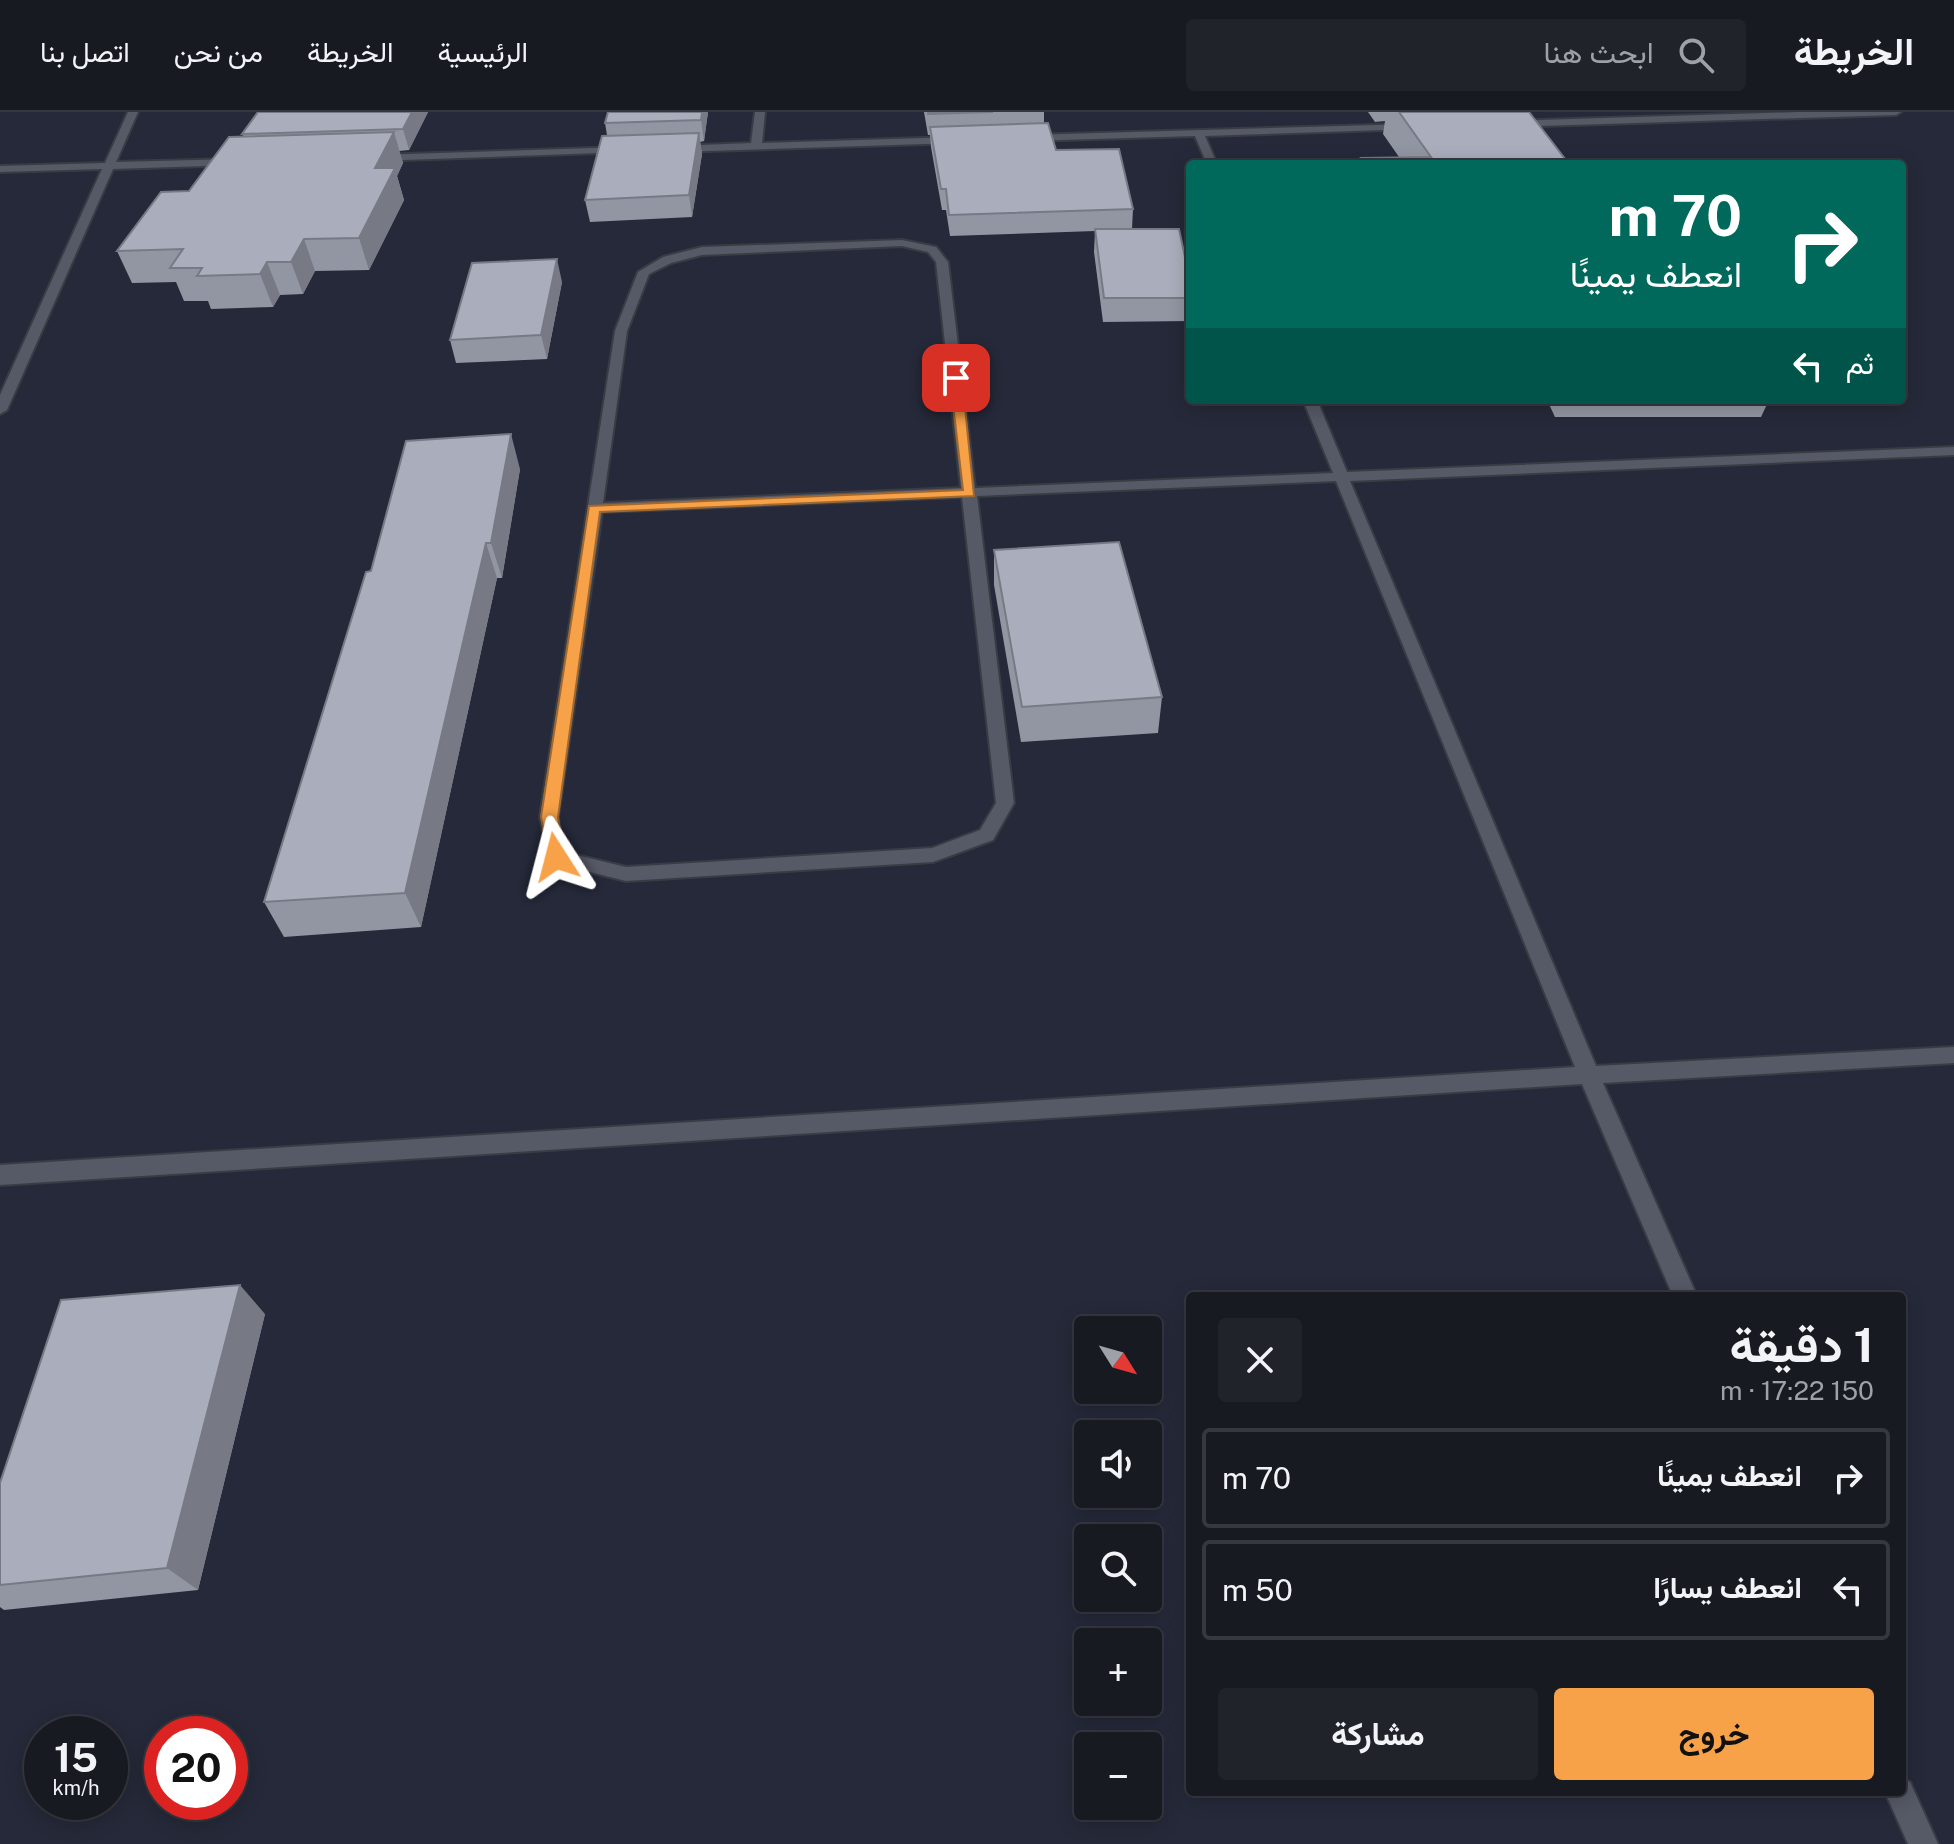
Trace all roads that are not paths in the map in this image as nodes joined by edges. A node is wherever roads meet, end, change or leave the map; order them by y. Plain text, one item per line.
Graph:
1 (133, 112) edge
2 (760, 112) edge
3 (1896, 112) edge
4 (1500, 124) edge
5 (1421, 126) edge
6 (1199, 133) junction
7 (1009, 139) edge
8 (962, 140) edge
9 (756, 146) junction
10 (661, 149) edge
11 (630, 150) edge
12 (361, 158) edge
13 (1210, 160) edge
14 (251, 161) edge
15 (109, 166) junction
16 (0, 169) edge
17 (1312, 404) edge
18 (0, 410) edge
19 (1954, 451) edge
20 (1342, 479) junction
21 (970, 494) junction
22 (593, 508) junction
23 (1954, 1055) edge
24 (1589, 1075) junction
25 (0, 1175) edge
26 (1683, 1292) edge
27 (1902, 1796) edge
28 (1923, 1844) edge

1 - 15 lane
2 - 9 lane
3 - 4 lane
5 - 6 lane
6 - 7 lane
6 - 13 lane
8 - 9 lane
9 - 10 lane
11 - 12 lane
14 - 15 lane
15 - 16 lane
15 - 18 lane
17 - 20 lane
19 - 20 lane
20 - 21 lane
20 - 24 lane
21 - 22 lane
21 - 22 lane
21 - 22 lane
23 - 24 lane
24 - 25 lane
24 - 26 lane
27 - 28 lane

